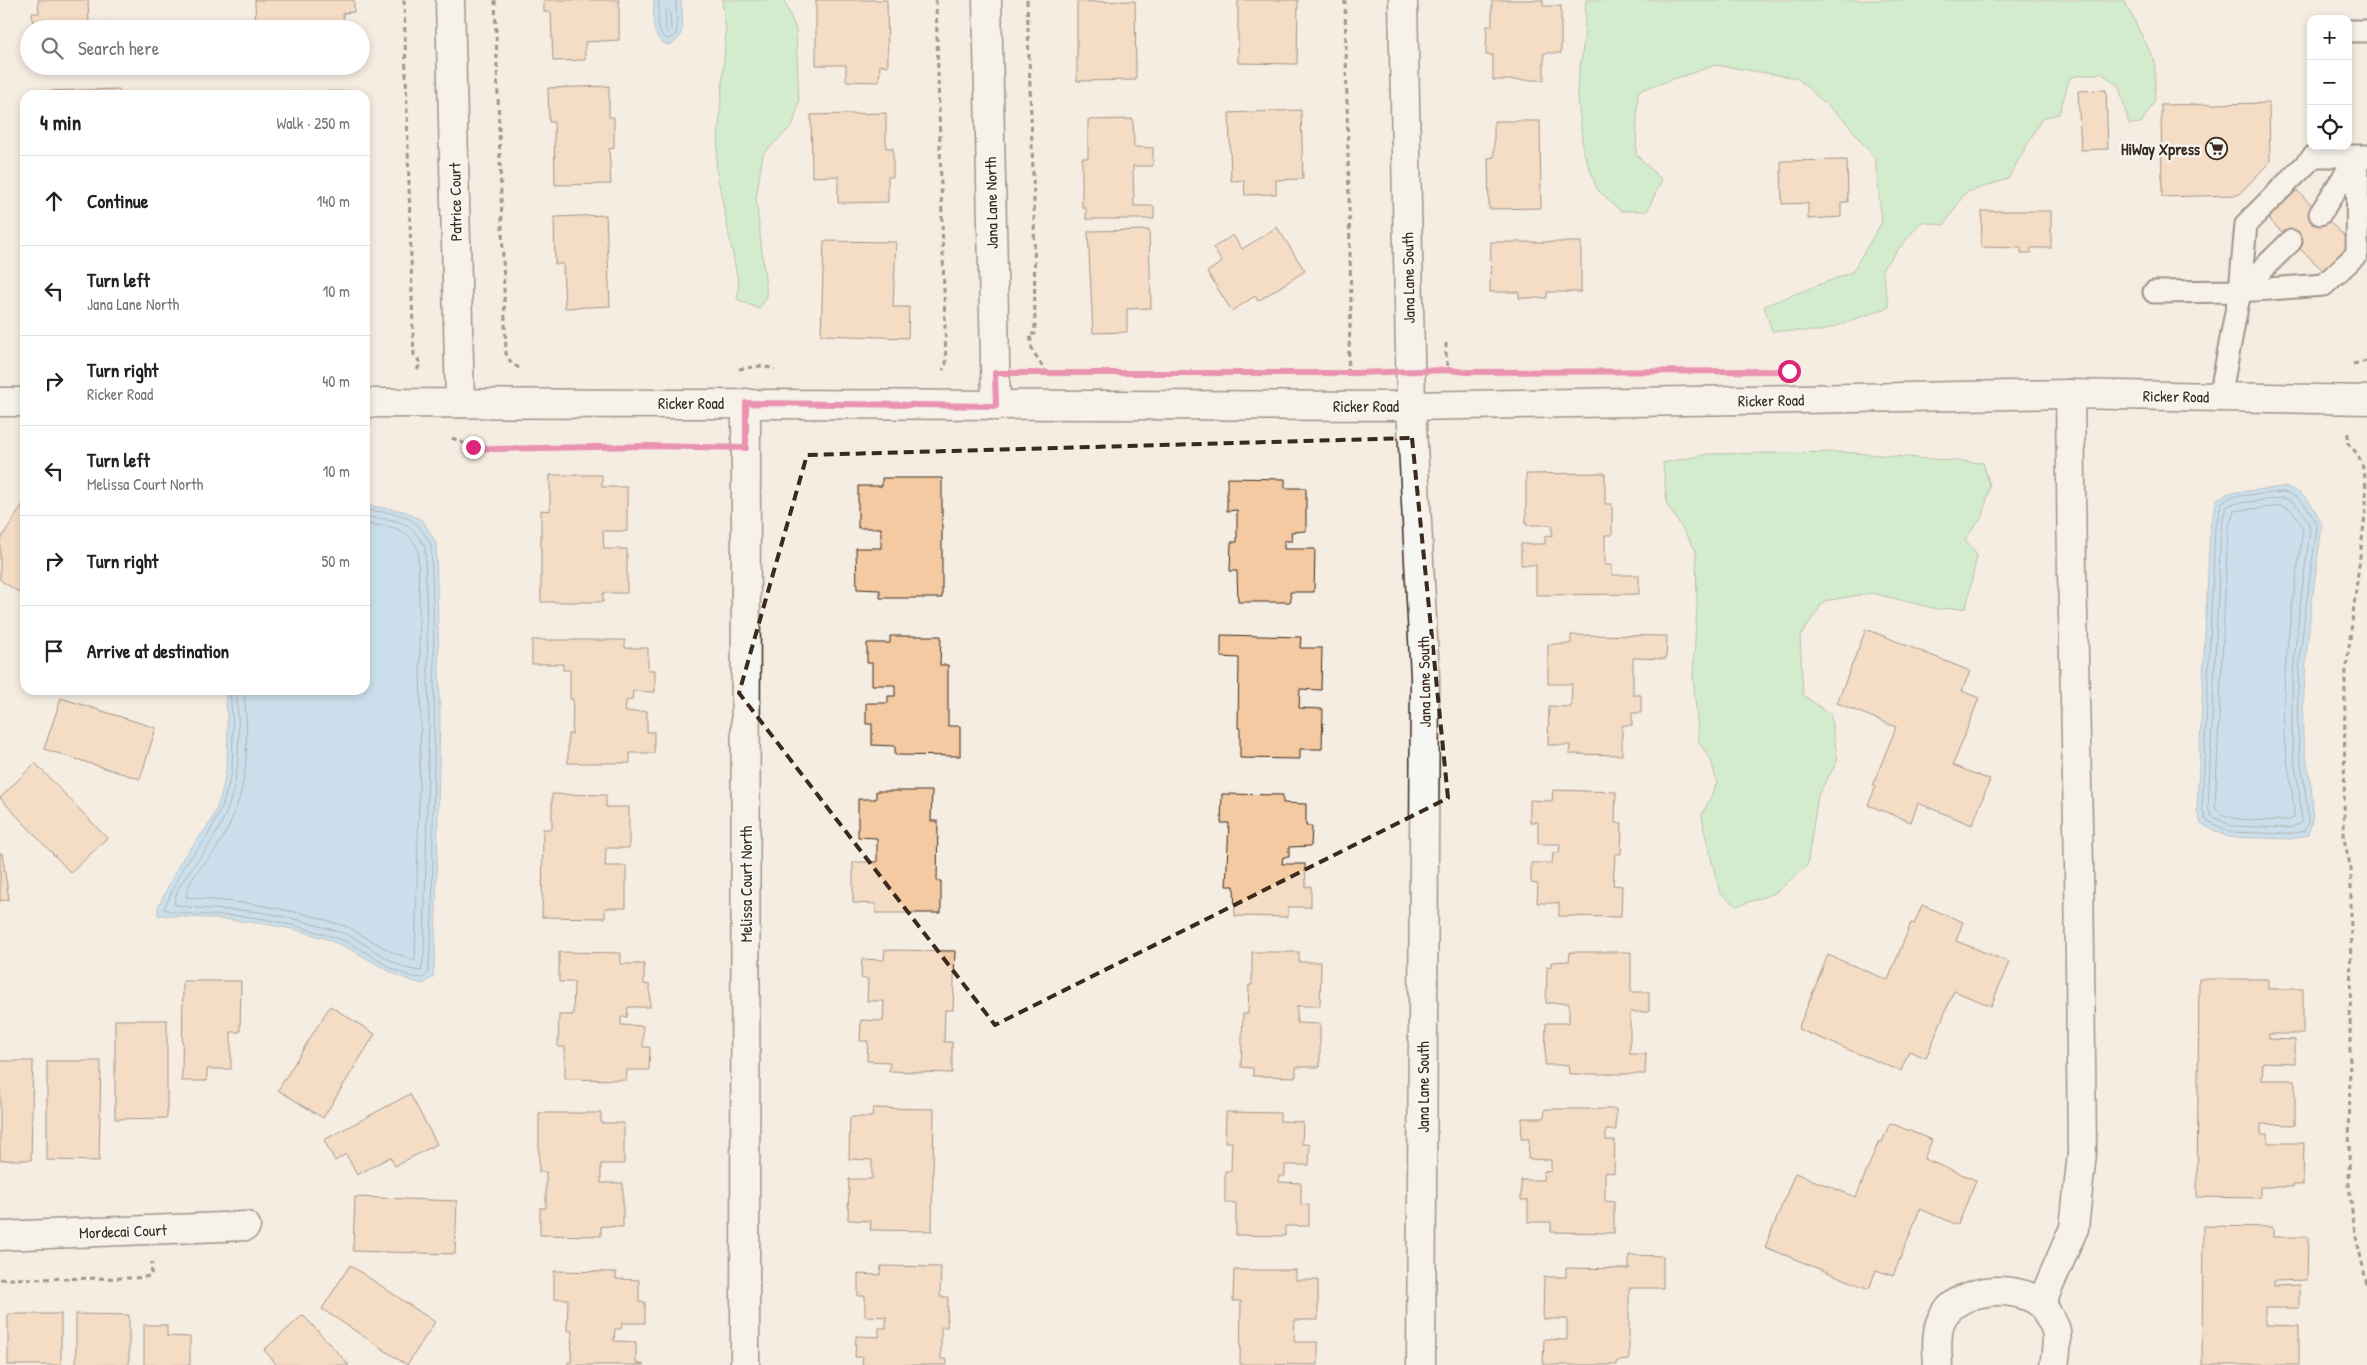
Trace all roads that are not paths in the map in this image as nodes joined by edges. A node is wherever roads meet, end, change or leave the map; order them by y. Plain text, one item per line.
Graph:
1 (450, 0) edge
2 (987, 0) edge
3 (1403, 0) edge
4 (2352, 31) edge
5 (2367, 31) edge
6 (2314, 151) edge
7 (2362, 156) edge
8 (2320, 214) dead end
9 (2291, 241) dead end
10 (2240, 291) junction
11 (2154, 292) dead end
12 (2070, 394) junction
13 (2220, 397) junction
14 (2358, 400) edge
15 (0, 402) edge
16 (20, 402) edge
17 (370, 403) edge
18 (460, 403) junction
19 (746, 403) junction
20 (996, 406) junction
21 (1411, 406) junction
22 (246, 1226) dead end
23 (0, 1236) edge
24 (2041, 1304) junction
25 (745, 1365) edge
26 (1421, 1365) edge
27 (1938, 1365) edge
28 (2054, 1365) edge

1 - 18 street, Patrice Court
2 - 20 street, Jana Lane North
3 - 21 street, Jana Lane South
4 - 5 lane
6 - 7 lane
6 - 10 lane
7 - 8 lane
7 - 10 lane
9 - 10 lane
10 - 11 lane
10 - 13 lane
12 - 13 street, Ricker Road
12 - 21 street, Ricker Road
12 - 24 street
13 - 14 street, Ricker Road
15 - 16 street
17 - 18 street, Ricker Road
18 - 19 street, Ricker Road
19 - 20 street, Ricker Road
19 - 25 street, Melissa Court North
20 - 21 street, Ricker Road
21 - 26 street, Jana Lane South
22 - 23 street, Mordecai Court
24 - 27 street
24 - 28 street

